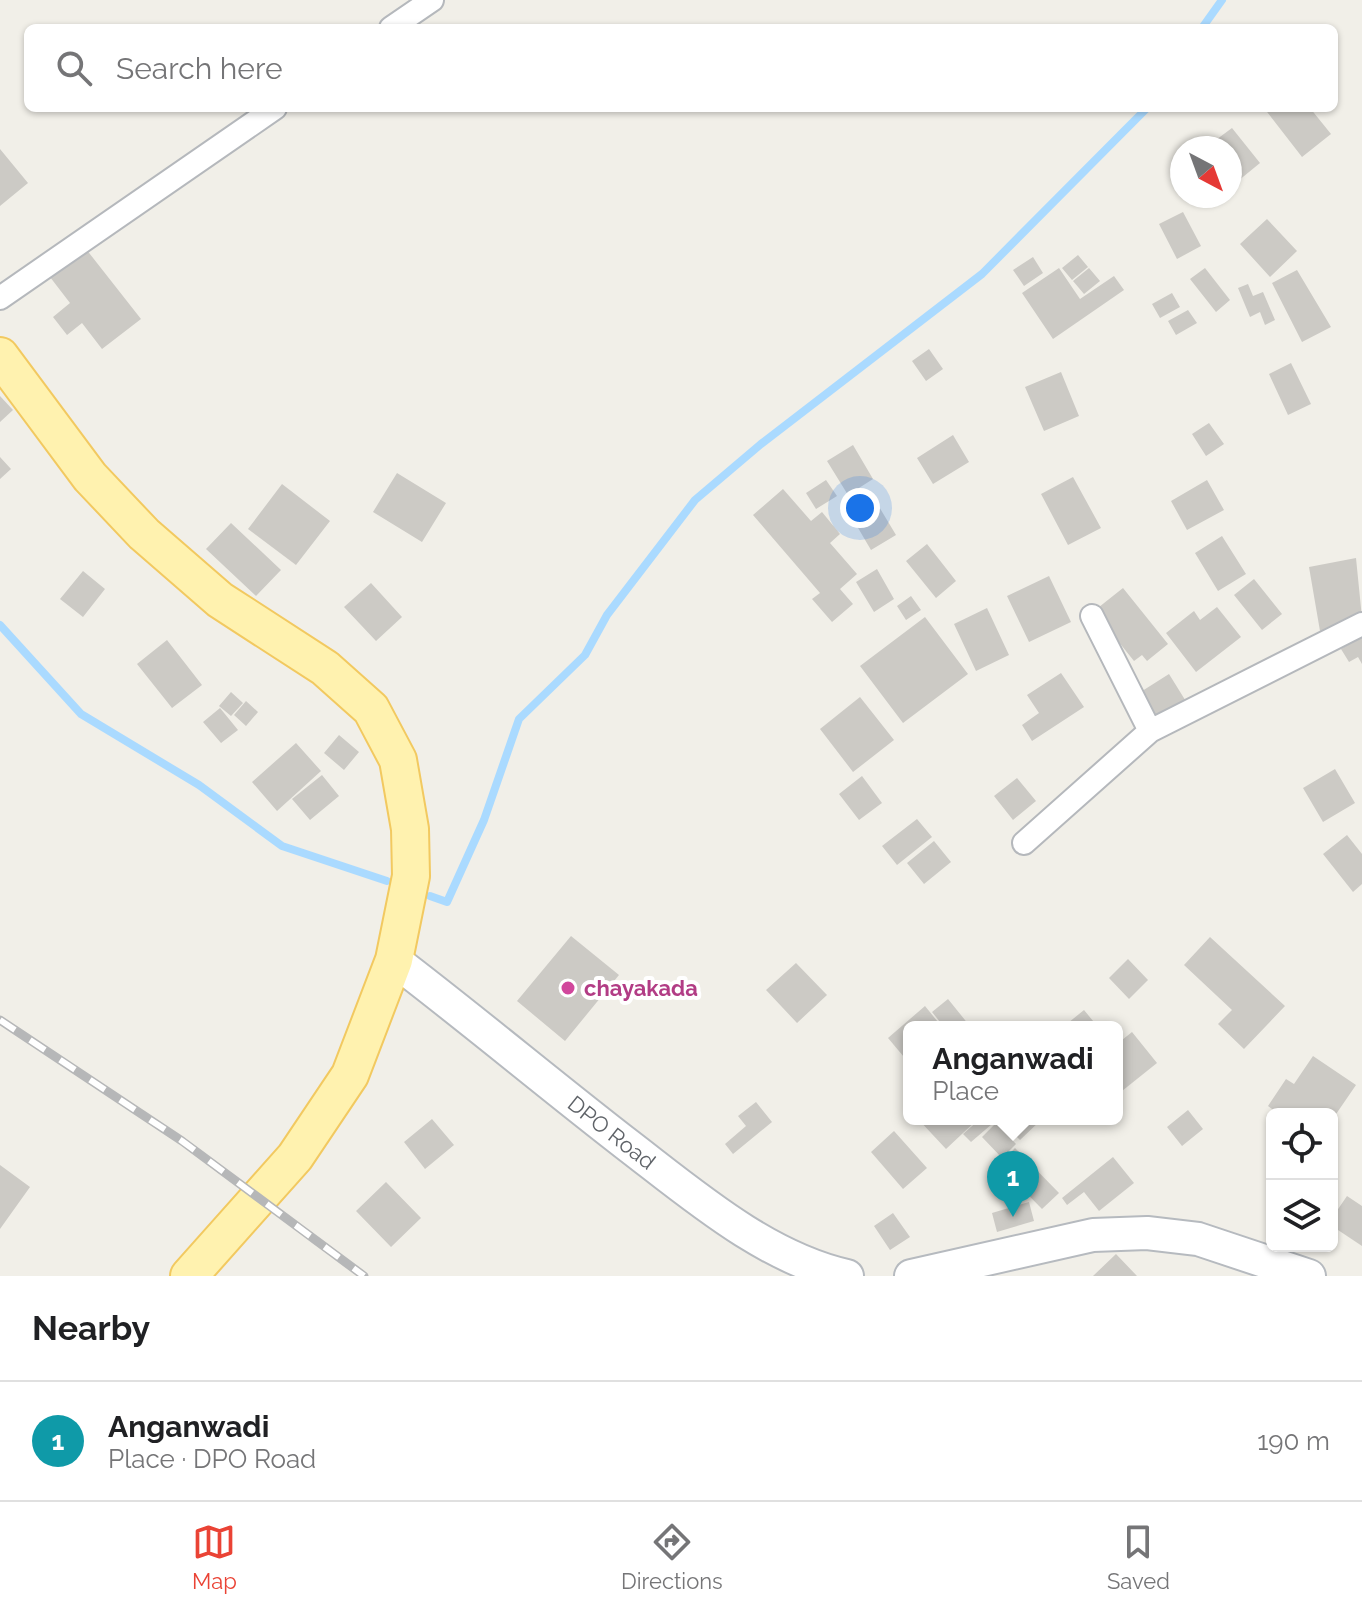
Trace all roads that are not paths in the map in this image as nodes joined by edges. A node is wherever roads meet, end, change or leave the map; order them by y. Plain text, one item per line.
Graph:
1 (432, 0) edge
2 (397, 24) edge
3 (269, 112) edge
4 (0, 298) edge
5 (0, 356) edge
6 (1092, 616) dead end
7 (1362, 624) edge
8 (1150, 731) junction
9 (1024, 843) dead end
10 (394, 960) junction
11 (189, 1276) edge
12 (847, 1276) edge
13 (911, 1276) edge
14 (1309, 1276) edge

1 - 2 street
3 - 4 street
5 - 10 main road
6 - 8 street
7 - 8 street
8 - 9 street
10 - 11 main road
10 - 12 street, DPO Road
13 - 14 street

